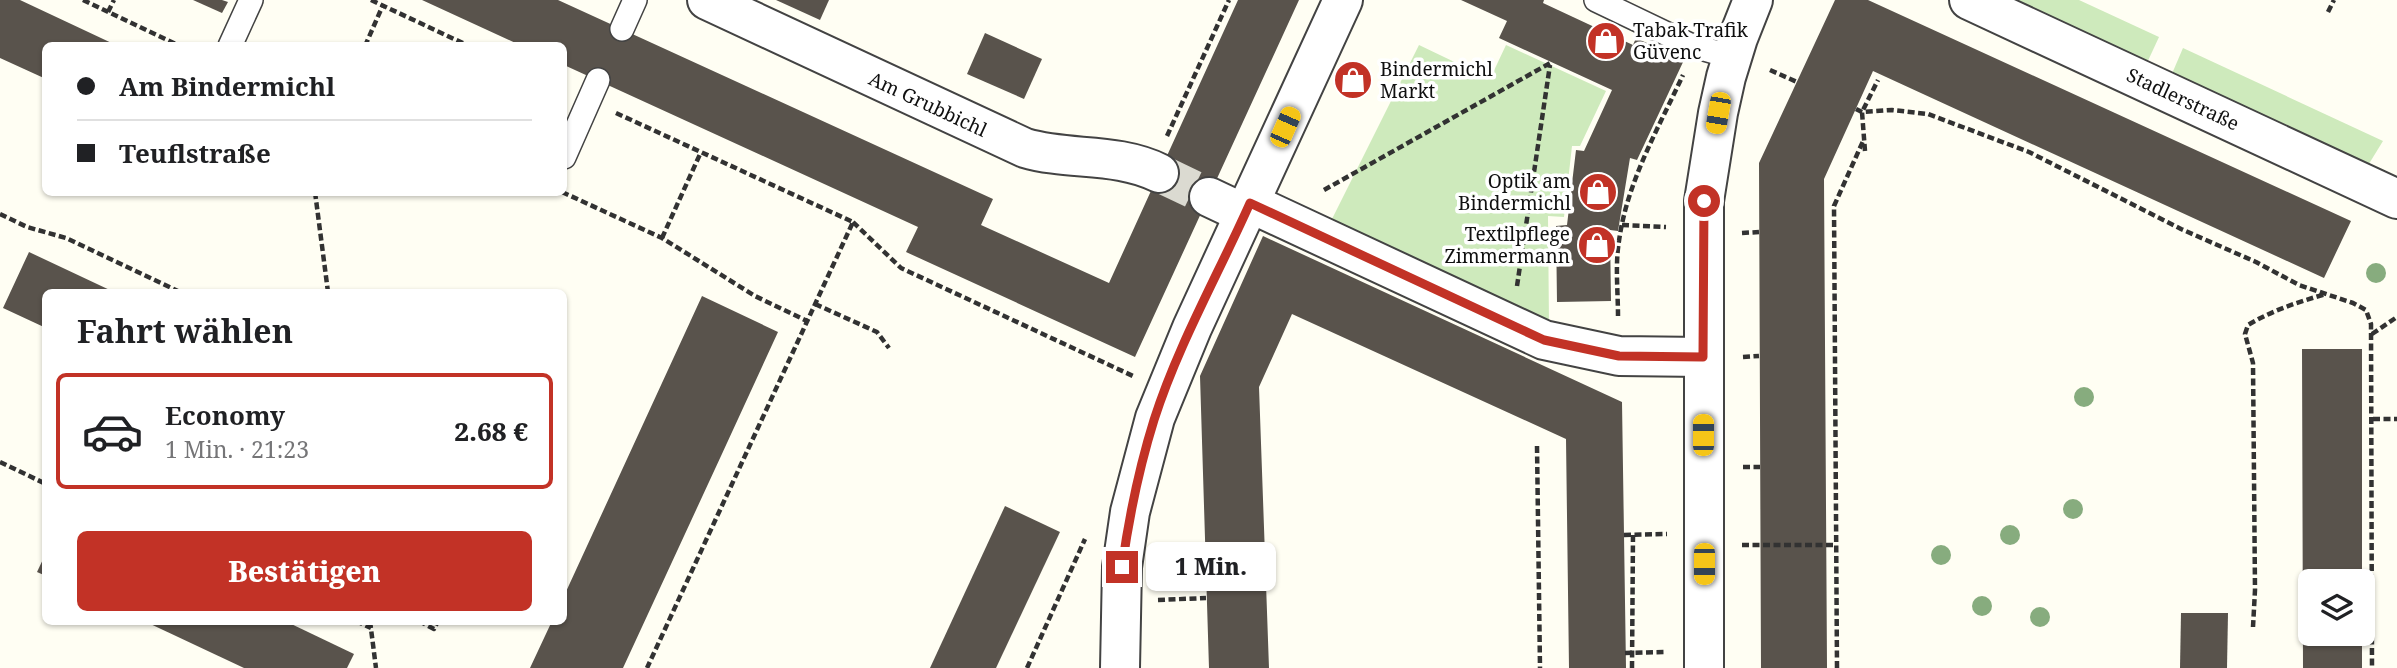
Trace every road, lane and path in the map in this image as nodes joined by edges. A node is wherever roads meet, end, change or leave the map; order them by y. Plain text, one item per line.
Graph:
1 (83, 0) edge
2 (114, 0) edge
3 (251, 0) edge
4 (371, 0) edge
5 (635, 0) edge
6 (707, 0) edge
7 (1229, 0) edge
8 (1343, 0) edge
9 (1596, 0) edge
10 (1753, 0) edge
11 (1969, 0) edge
12 (2334, 0) edge
13 (383, 5) junction
14 (108, 12) junction
15 (2328, 12) dead end
16 (622, 29) dead end
17 (172, 42) edge
18 (232, 42) edge
19 (367, 42) edge
20 (461, 42) edge
21 (1732, 57) junction
22 (1686, 68) dead end
23 (1770, 70) dead end
24 (1878, 79) dead end
25 (1797, 82) dead end
26 (594, 90) joint
27 (1856, 109) dead end
28 (1863, 113) junction
29 (1864, 139) junction
30 (567, 150) edge
31 (1865, 151) dead end
32 (701, 152) junction
33 (1162, 156) joint
34 (1324, 190) dead end
35 (567, 194) edge
36 (2395, 194) edge
37 (316, 196) edge
38 (1209, 197) tunnel mouth
39 (1247, 209) junction
40 (0, 214) edge
41 (853, 222) junction
42 (1622, 225) junction
43 (1672, 228) dead end
44 (1759, 232) dead end
45 (1736, 233) dead end
46 (662, 238) junction
47 (174, 289) edge
48 (328, 289) edge
49 (2327, 294) junction
50 (815, 304) junction
51 (2397, 317) edge
52 (807, 321) junction
53 (1509, 324) junction
54 (2371, 335) junction
55 (889, 348) dead end
56 (1619, 356) junction
57 (1759, 356) dead end
58 (1719, 357) junction
59 (1143, 380) dead end
60 (2372, 419) junction
61 (2397, 419) edge
62 (1537, 446) dead end
63 (0, 462) edge
64 (1760, 467) dead end
65 (1735, 468) dead end
66 (42, 482) edge
67 (1672, 533) dead end
68 (1633, 534) junction
69 (1624, 535) dead end
70 (1095, 539) dead end
71 (1735, 545) dead end
72 (1836, 545) junction
73 (1206, 598) dead end
74 (1147, 600) dead end
75 (364, 625) edge
76 (2253, 627) dead end
77 (370, 628) joint
78 (1626, 653) dead end
79 (1632, 653) junction
80 (1688, 660) edge
81 (376, 668) edge
82 (647, 668) edge
83 (1027, 668) edge
84 (1120, 668) edge
85 (1540, 668) edge
86 (1632, 668) edge
87 (1837, 668) edge
88 (2372, 668) edge

1 - 14 path
2 - 14 path
3 - 18 lane
4 - 13 path
5 - 16 lane
6 - 33 street, Am Grubbichl
7 - 33 path
8 - 39 street
9 - 21 lane
10 - 21 street
11 - 36 street, Stadlerstraße
12 - 15 path
13 - 19 path
13 - 20 path
14 - 17 path
21 - 58 street
22 - 42 path
23 - 25 path
24 - 28 path
26 - 30 lane
26 - 32 path
27 - 28 path
28 - 29 path
28 - 49 path
29 - 31 path
29 - 72 path
32 - 41 path
32 - 46 path
34 - 53 path
35 - 46 path
37 - 48 path
38 - 39 street
39 - 53 street
39 - 84 street
40 - 47 path
41 - 50 path
41 - 59 path
42 - 43 path
42 - 56 path
44 - 45 path
46 - 52 path
49 - 54 path
49 - 76 path
50 - 52 path
50 - 55 path
51 - 54 path
52 - 82 path
53 - 56 street
54 - 60 path
56 - 58 street
57 - 58 path
58 - 80 street
60 - 61 path
60 - 88 path
62 - 85 path
63 - 66 path
64 - 65 path
67 - 68 path
68 - 69 path
68 - 79 path
70 - 83 path
71 - 72 path
72 - 87 path
73 - 74 path
75 - 77 path
77 - 81 path
78 - 79 path
79 - 80 path
79 - 86 path

